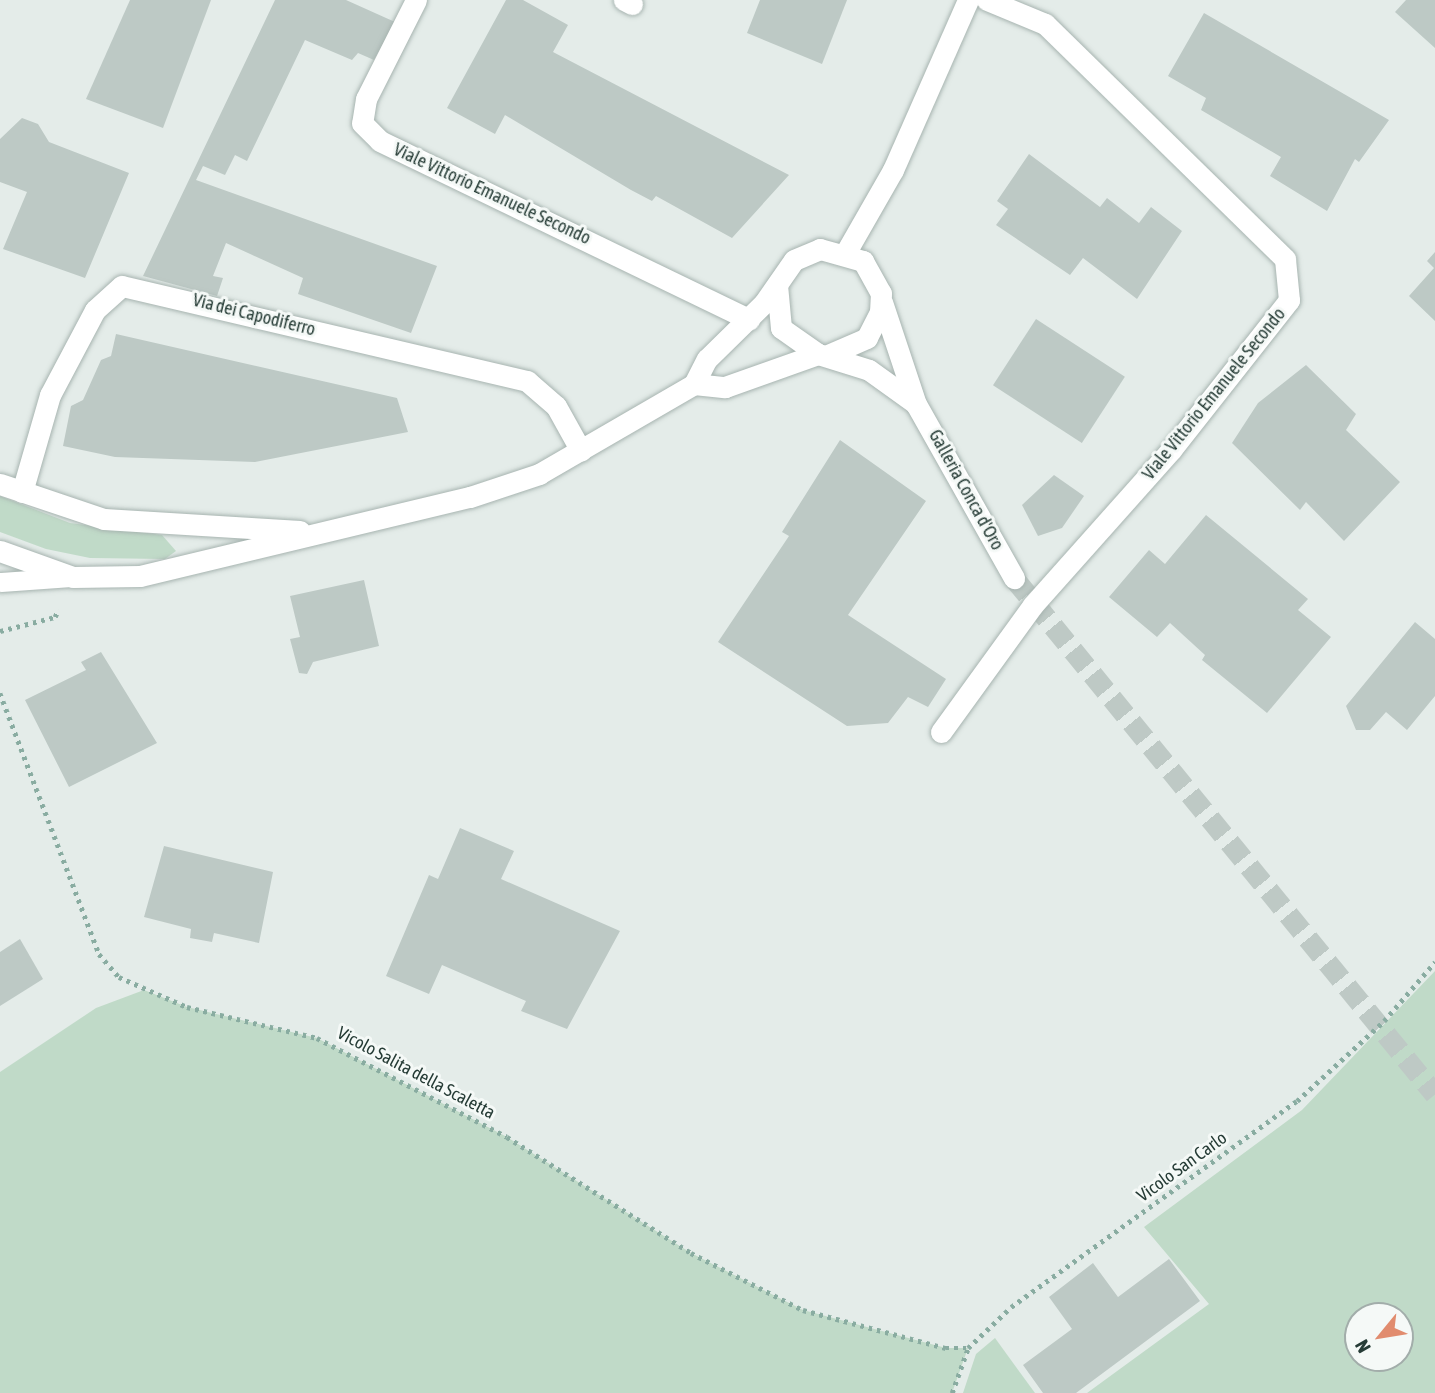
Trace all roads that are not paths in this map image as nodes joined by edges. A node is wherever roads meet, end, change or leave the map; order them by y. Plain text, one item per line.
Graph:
1 (416, 0) edge
2 (968, 0) edge
3 (987, 0) edge
4 (846, 252) junction
5 (778, 283) junction
6 (881, 302) junction
7 (749, 319) junction
8 (823, 355) junction
9 (694, 384) junction
10 (916, 404) junction
11 (581, 452) junction
12 (0, 484) edge
13 (22, 492) junction
14 (323, 532) junction
15 (0, 551) edge
16 (72, 578) junction
17 (1014, 578) tunnel mouth
18 (0, 582) edge
19 (941, 732) dead end

1 - 7 street, Viale Vittorio Emanuele Secondo
2 - 4 street
3 - 19 street, Viale Vittorio Emanuele Secondo
4 - 5 street
4 - 6 street
5 - 7 street
5 - 8 street
6 - 8 street
6 - 10 street, Galleria Conca d'Oro
7 - 9 street
8 - 9 street
8 - 10 street, Galleria Conca d'Oro
9 - 11 street
10 - 17 street, Galleria Conca d'Oro
11 - 13 street, Via dei Capodiferro
11 - 14 street
12 - 13 street
13 - 14 street
14 - 16 street
15 - 16 street
16 - 18 lane

